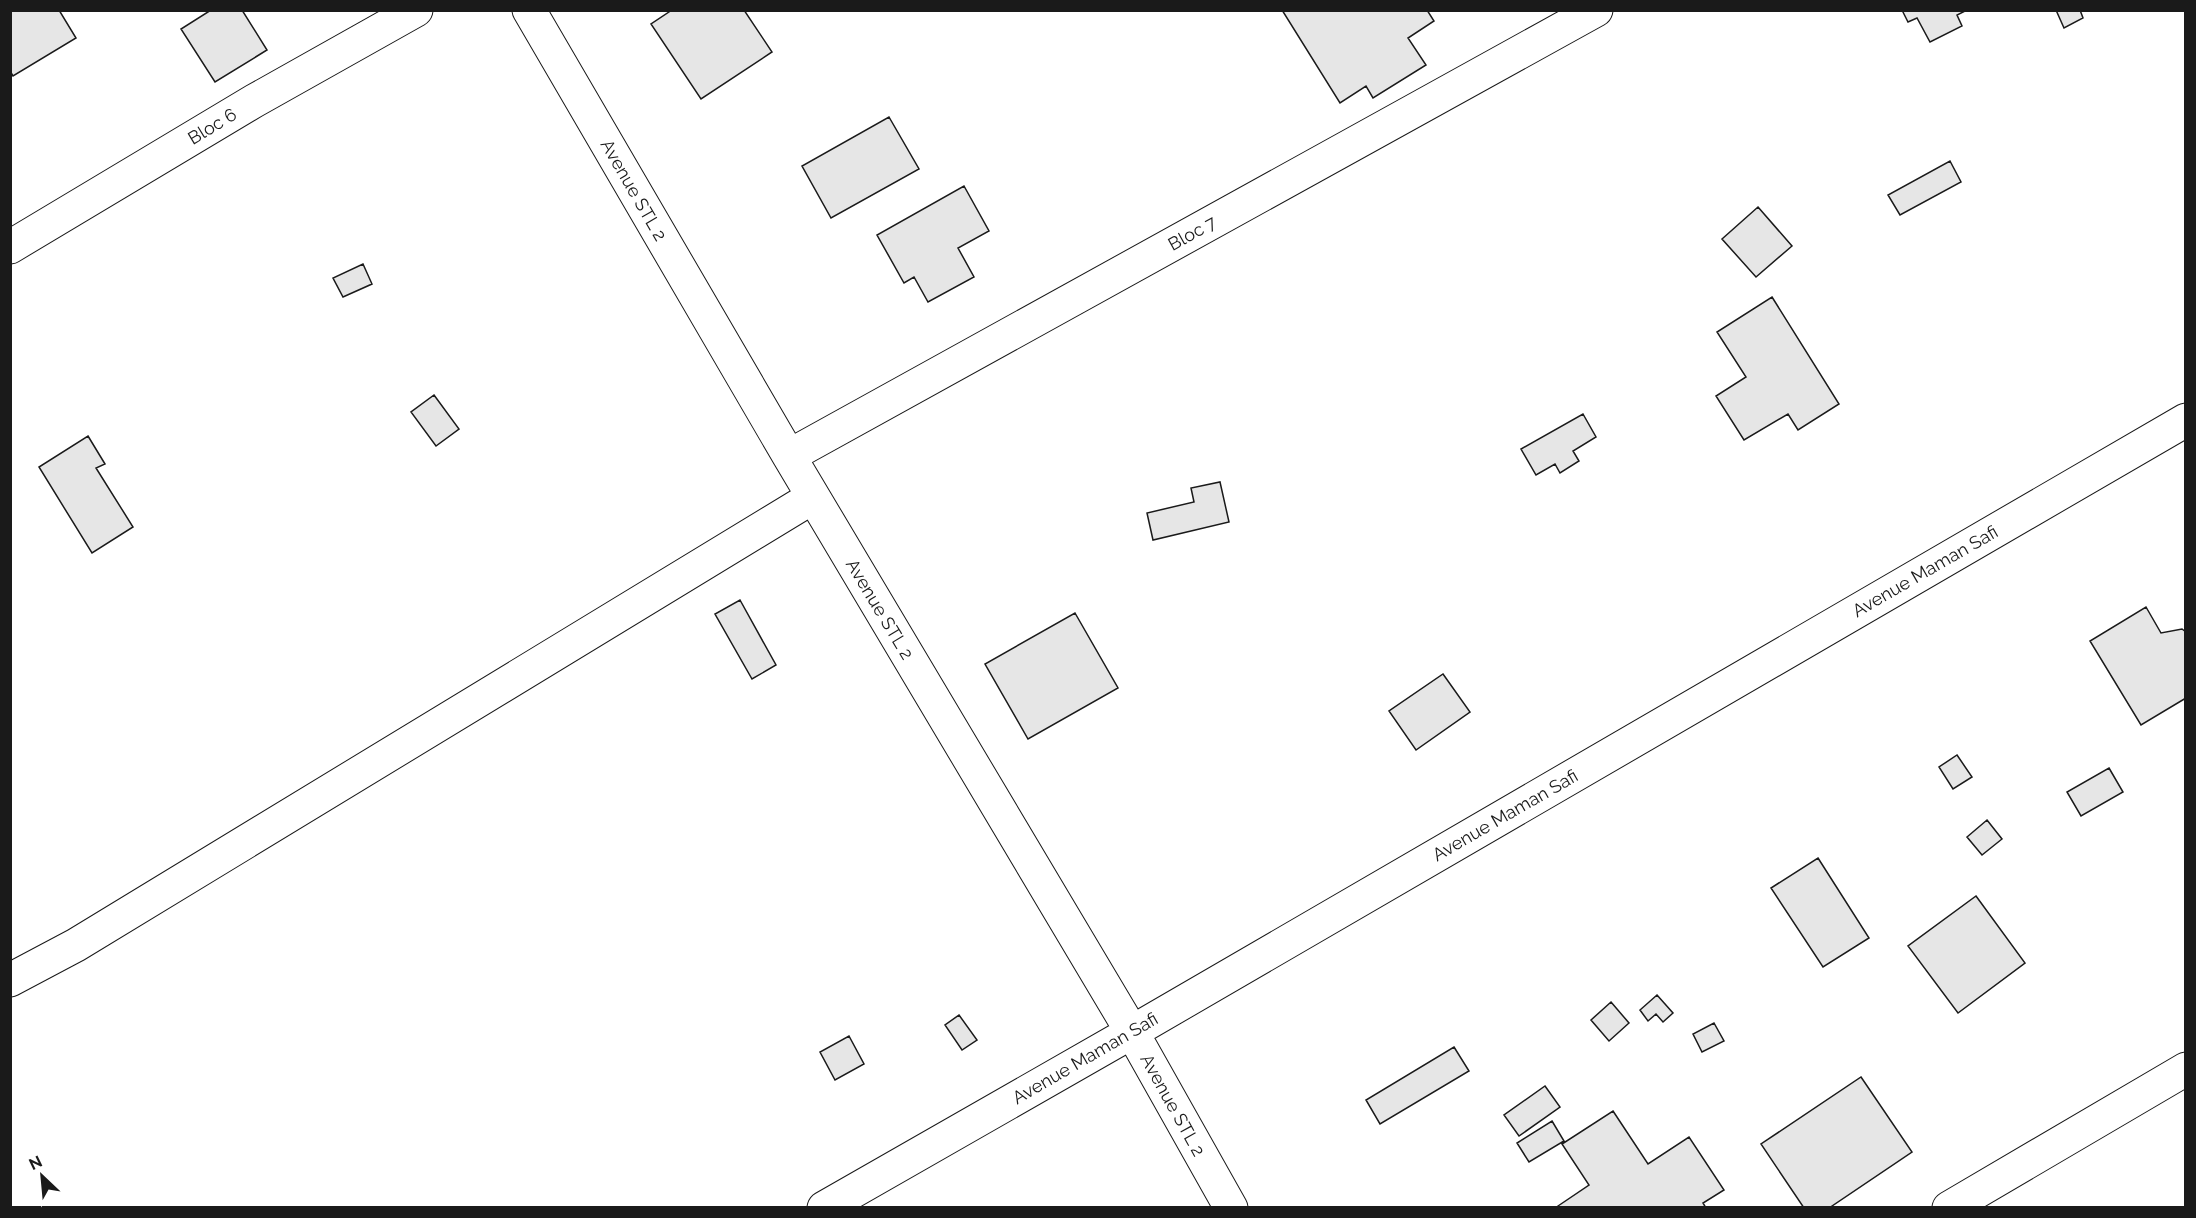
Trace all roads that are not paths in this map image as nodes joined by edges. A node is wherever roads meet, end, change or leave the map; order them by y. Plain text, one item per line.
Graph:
1 (416, 10) edge
2 (529, 10) edge
3 (1596, 10) edge
4 (10, 247) edge
5 (2186, 420) edge
6 (789, 456) junction
7 (813, 497) junction
8 (10, 980) edge
9 (1132, 1032) junction
10 (2186, 1069) edge
11 (824, 1208) edge
12 (1231, 1208) edge
13 (1949, 1208) edge

1 - 4 street, Bloc 6
2 - 6 street, Avenue STL 2
3 - 6 street, Bloc 7
5 - 9 street, Avenue Maman Safi
6 - 7 street, Avenue STL 2
7 - 8 street
7 - 9 street, Avenue STL 2
9 - 11 street, Avenue Maman Safi
9 - 12 street, Avenue STL 2
10 - 13 street

